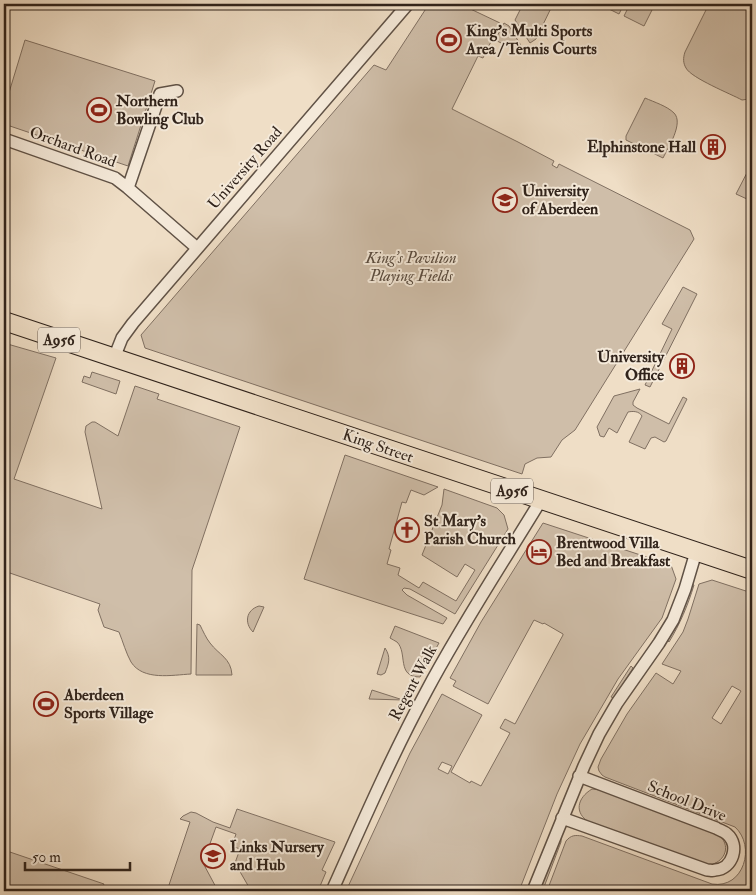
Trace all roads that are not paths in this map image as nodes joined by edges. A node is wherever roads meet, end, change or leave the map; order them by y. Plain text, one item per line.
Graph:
1 (408, 4) edge
2 (178, 91) dead end
3 (4, 139) edge
4 (128, 188) junction
5 (197, 248) junction
6 (4, 321) edge
7 (114, 358) junction
8 (541, 500) junction
9 (696, 552) junction
10 (752, 570) edge
11 (579, 776) junction
12 (562, 818) junction
13 (332, 891) edge
14 (533, 891) edge

1 - 5 street, University Road
2 - 4 street
3 - 4 street, Orchard Road
4 - 5 street, Orchard Road
5 - 7 street, University Road
6 - 7 main road, King Street / A956
7 - 8 main road, King Street / A956
8 - 9 main road, King Street / A956
8 - 13 street, Regent Walk
9 - 10 main road, King Street / A956
9 - 11 street
11 - 12 street
11 - 12 street, School Drive
12 - 14 street

